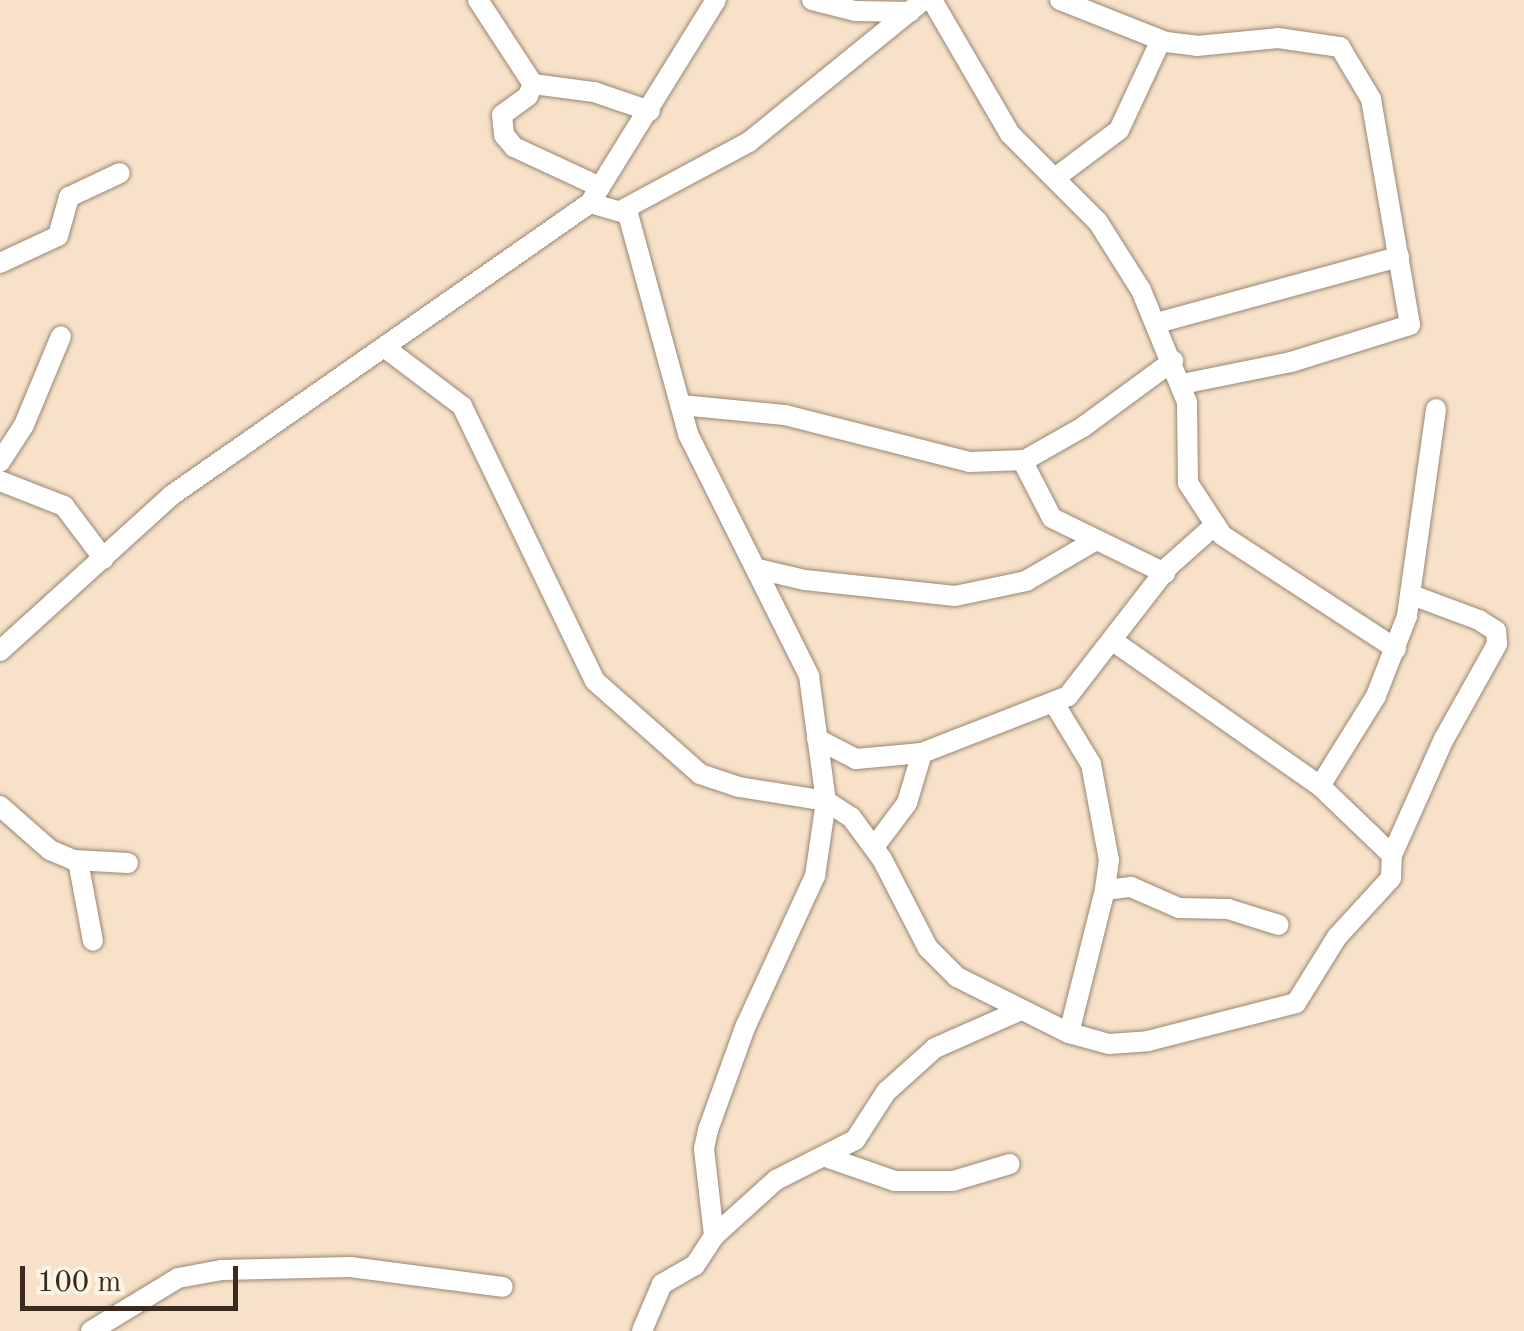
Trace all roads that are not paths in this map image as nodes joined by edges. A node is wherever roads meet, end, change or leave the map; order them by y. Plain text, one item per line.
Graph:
1 (478, 0) edge
2 (716, 0) edge
3 (812, 0) edge
4 (932, 0) edge
5 (1060, 0) edge
6 (917, 6) edge
7 (1161, 40) junction
8 (533, 84) junction
9 (650, 111) junction
10 (120, 173) dead end
11 (1055, 178) junction
12 (595, 195) junction
13 (624, 209) junction
14 (1400, 256) junction
15 (0, 263) edge
16 (1157, 323) junction
17 (61, 336) dead end
18 (384, 348) junction
19 (1173, 361) junction
20 (1182, 384) junction
21 (680, 405) junction
22 (1436, 409) dead end
23 (1022, 460) junction
24 (0, 462) edge
25 (0, 481) edge
26 (1215, 525) junction
27 (1096, 540) junction
28 (104, 559) junction
29 (758, 569) junction
30 (1164, 573) junction
31 (1412, 595) junction
32 (1114, 642) junction
33 (1396, 650) junction
34 (0, 651) edge
35 (1054, 702) junction
36 (817, 738) junction
37 (922, 753) junction
38 (1320, 786) junction
39 (826, 801) junction
40 (0, 806) edge
41 (874, 847) junction
42 (1392, 855) junction
43 (78, 861) junction
44 (128, 863) dead end
45 (1105, 890) junction
46 (1279, 926) dead end
47 (93, 941) dead end
48 (1019, 1011) junction
49 (1069, 1034) junction
50 (826, 1157) junction
51 (1010, 1164) dead end
52 (714, 1236) junction
53 (503, 1287) dead end
54 (641, 1329) edge
55 (91, 1331) edge

1 - 8 street
2 - 9 street
3 - 6 street
4 - 11 street
5 - 7 street
6 - 13 street
7 - 11 street
7 - 14 street
8 - 9 street
8 - 12 street
9 - 12 street
10 - 15 street
11 - 16 street
12 - 13 street
12 - 18 street
13 - 21 street
14 - 16 street
14 - 20 street
16 - 19 street
17 - 24 street
18 - 28 street
18 - 39 street
19 - 20 street
19 - 23 street
20 - 26 street
21 - 23 street
21 - 29 street
22 - 31 street
23 - 27 street
25 - 28 street
26 - 30 street
26 - 33 street
27 - 29 street
27 - 30 street
28 - 34 street
29 - 36 street
30 - 32 street
31 - 33 street
31 - 42 street
32 - 35 street
32 - 38 street
33 - 38 street
35 - 37 street
35 - 45 street
36 - 37 street
36 - 39 street
37 - 41 street
38 - 42 street
39 - 41 street
39 - 52 street
40 - 43 street
41 - 48 street
42 - 49 street
43 - 44 street
43 - 47 street
45 - 46 street
45 - 49 street
48 - 49 street
48 - 50 street
50 - 51 street
50 - 52 street
52 - 54 street
53 - 55 street

